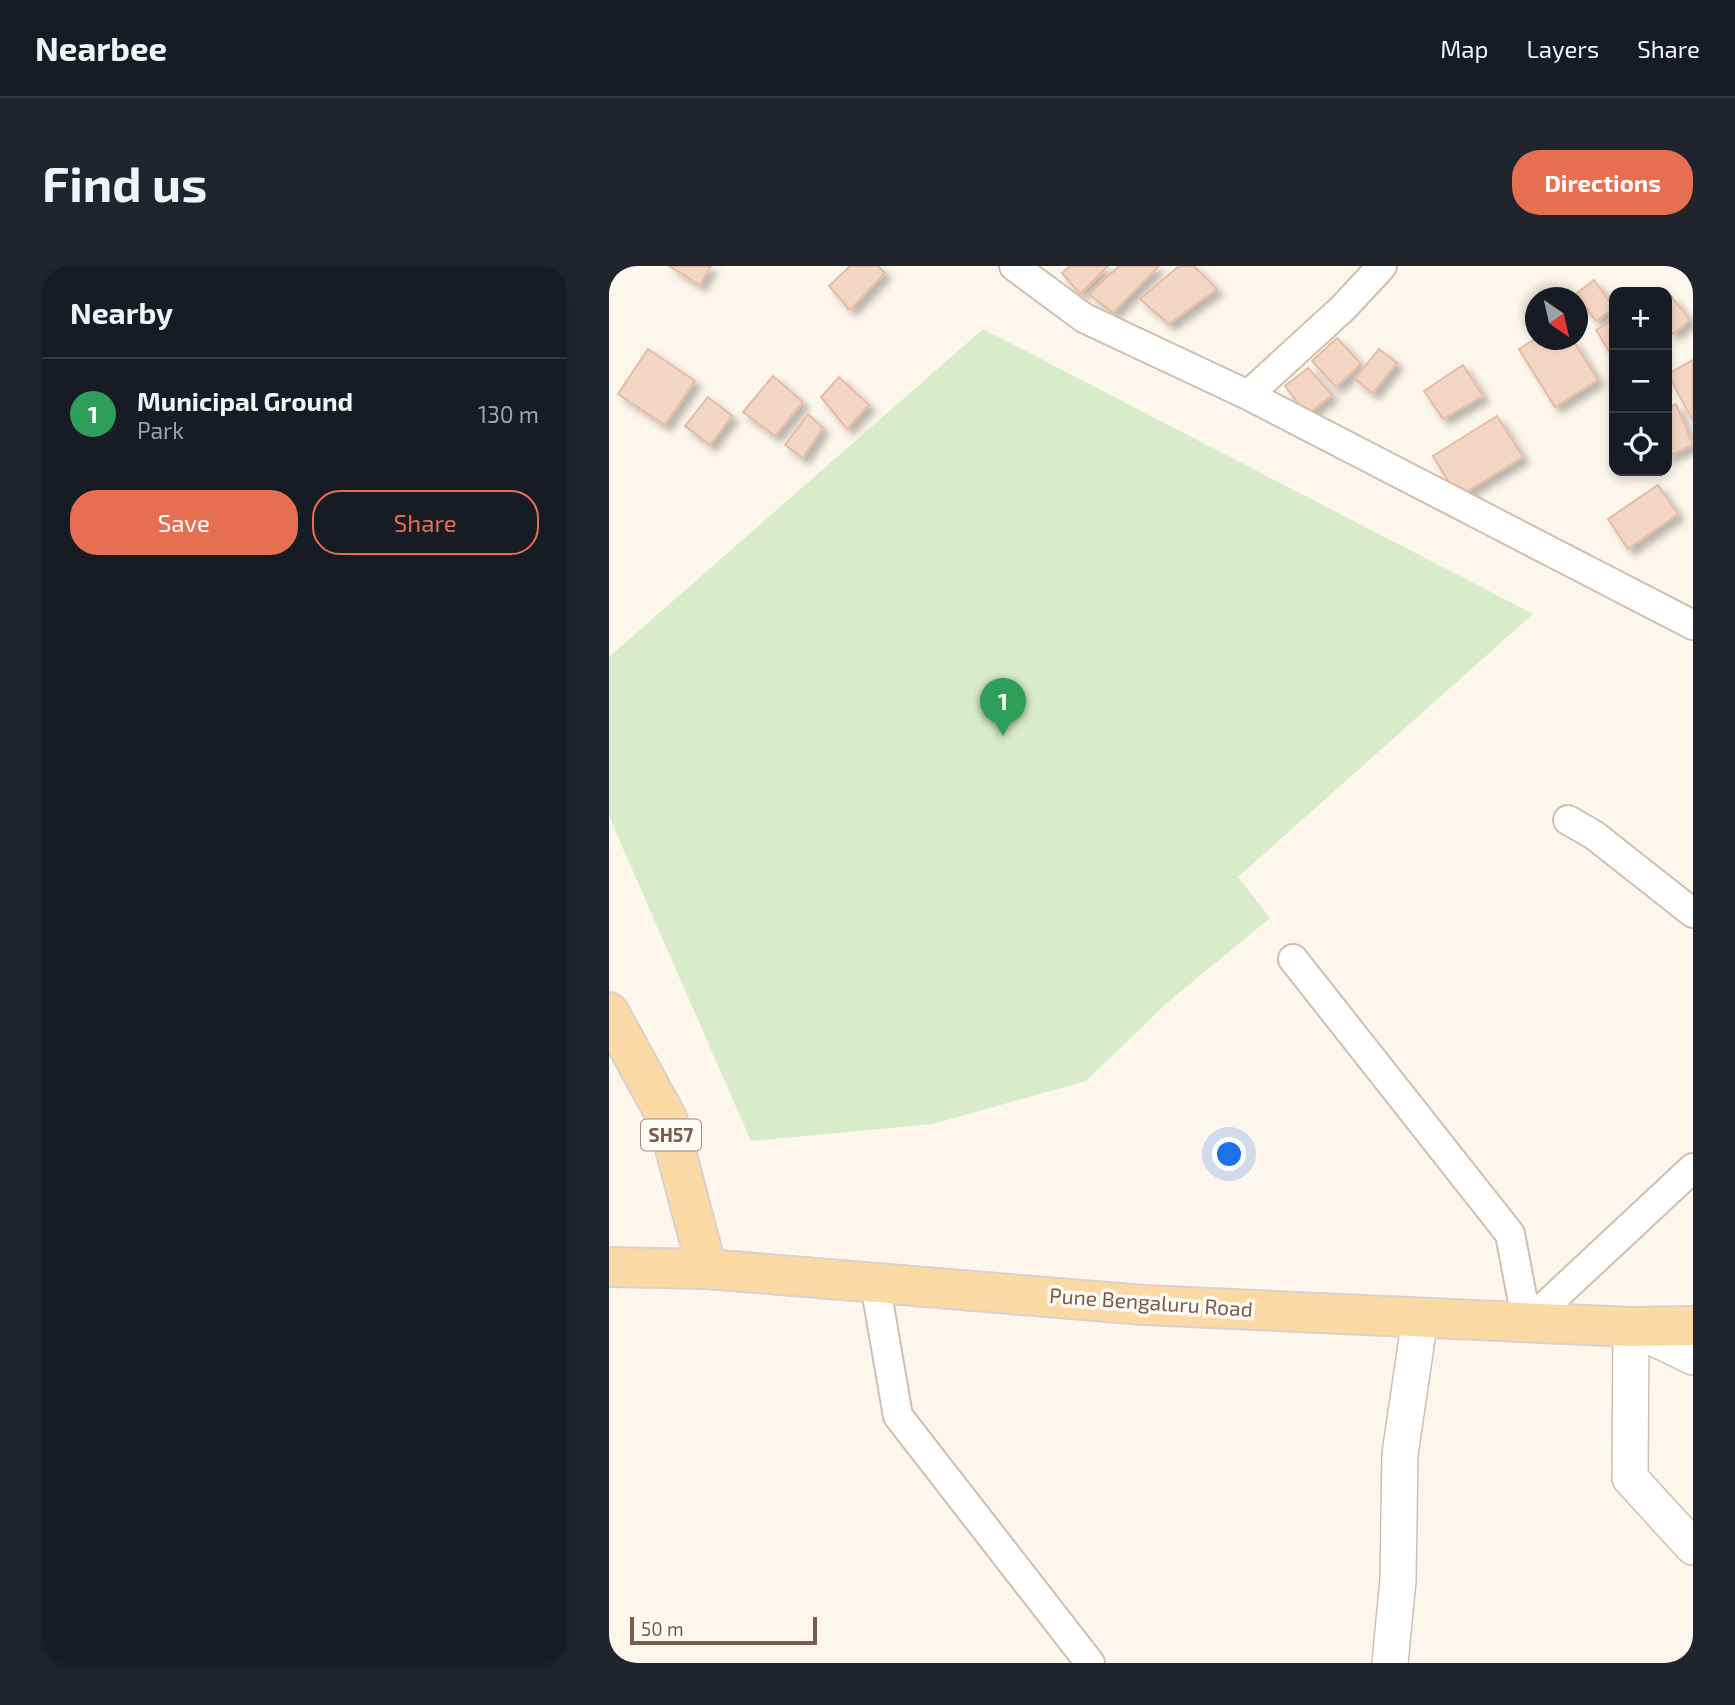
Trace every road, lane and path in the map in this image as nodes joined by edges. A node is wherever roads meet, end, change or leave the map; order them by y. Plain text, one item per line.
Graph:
1 (1014, 266) edge
2 (1382, 266) edge
3 (1248, 395) junction
4 (1693, 625) edge
5 (1568, 820) dead end
6 (1693, 913) edge
7 (1293, 959) dead end
8 (609, 1012) edge
9 (1693, 1168) edge
10 (609, 1267) edge
11 (707, 1269) junction
12 (875, 1283) junction
13 (1420, 1318) junction
14 (1527, 1323) junction
15 (1693, 1326) edge
16 (1631, 1328) junction
17 (1693, 1357) edge
18 (1693, 1547) edge
19 (1090, 1663) edge
20 (1390, 1663) edge

1 - 3 street
2 - 3 street
3 - 4 street
5 - 6 street
7 - 14 street
8 - 11 main road, SH57
9 - 14 street
10 - 11 main road, Pune Bengaluru Road
11 - 12 main road, Pune Bengaluru Road
12 - 13 main road, Pune Bengaluru Road
12 - 19 street
13 - 14 main road, Pune Bengaluru Road
13 - 20 street
14 - 16 main road, Pune Bengaluru Road
15 - 16 main road, Pune Bengaluru Road
16 - 17 street
16 - 18 street

